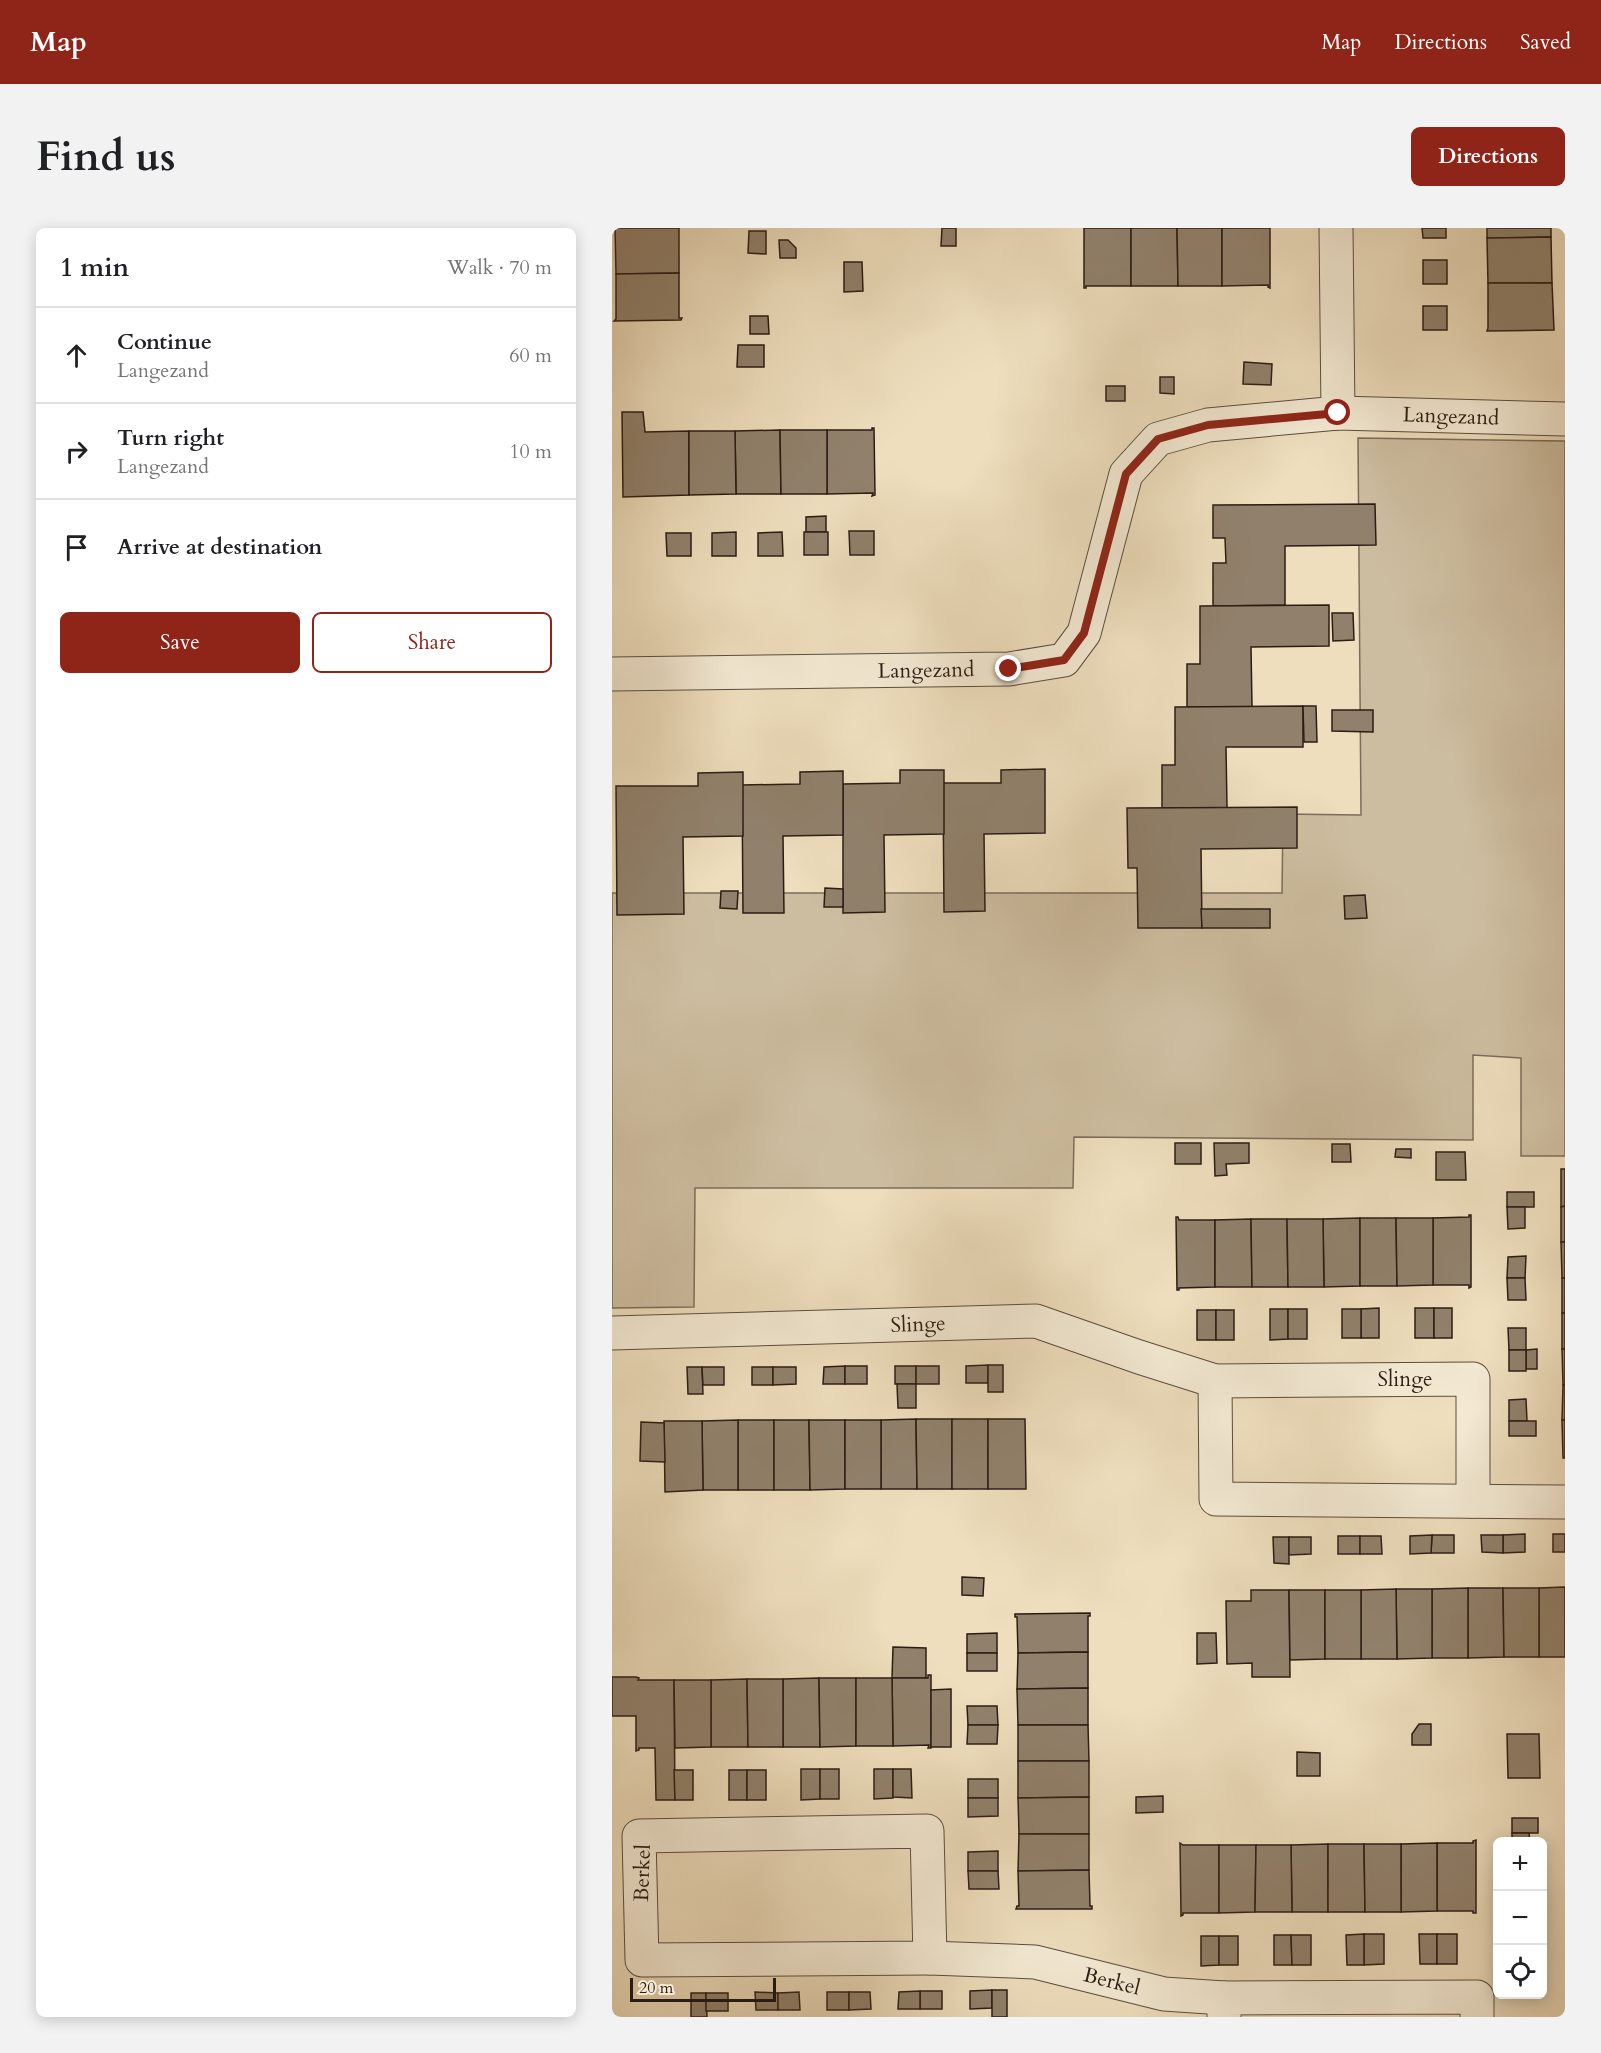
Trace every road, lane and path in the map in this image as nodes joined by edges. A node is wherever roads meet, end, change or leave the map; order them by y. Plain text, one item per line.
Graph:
1 (1336, 228) edge
2 (1338, 413) junction
3 (1565, 419) edge
4 (612, 674) edge
5 (612, 1333) edge
6 (1215, 1381) junction
7 (1473, 1501) junction
8 (1565, 1502) edge
9 (930, 1958) junction
10 (1224, 2008) edge
11 (1477, 2017) edge

1 - 2 street
2 - 3 street, Langezand
2 - 4 street, Langezand
5 - 6 street, Slinge
6 - 7 street
6 - 7 street, Slinge
7 - 8 street
9 - 9 street, Berkel
9 - 10 street, Berkel
10 - 11 street, Berkel

